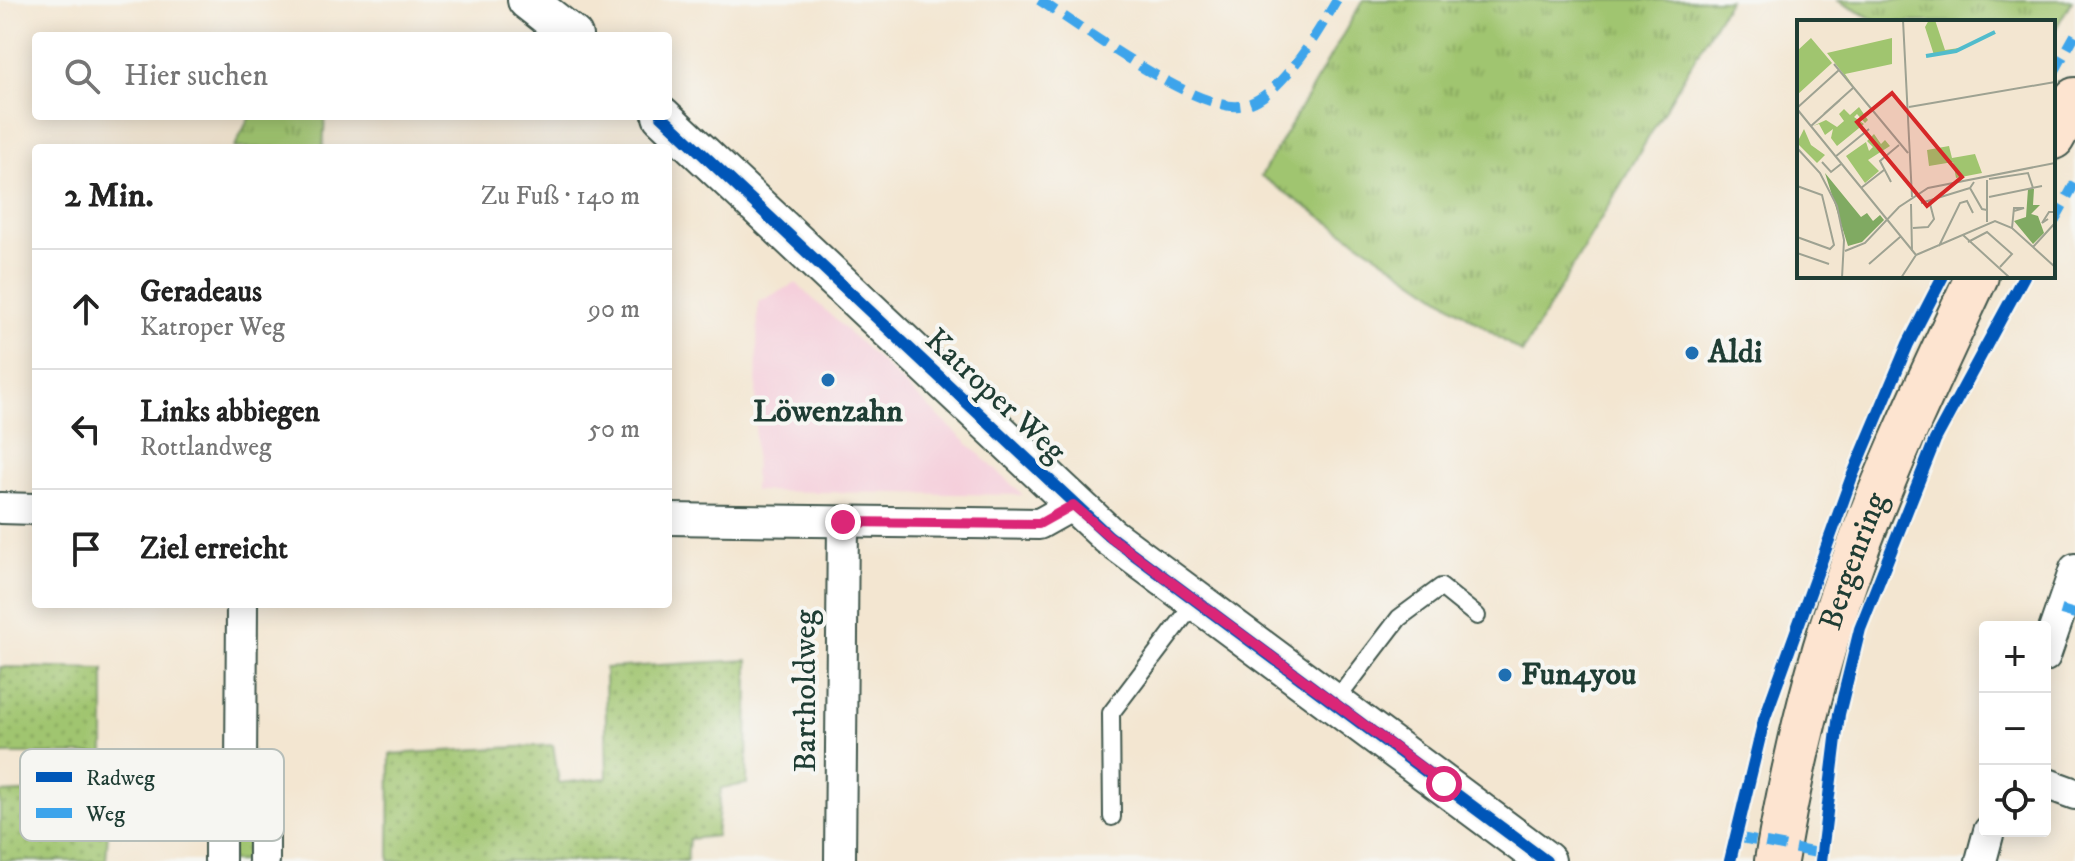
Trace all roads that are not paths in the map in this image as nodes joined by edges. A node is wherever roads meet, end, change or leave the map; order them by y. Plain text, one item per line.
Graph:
1 (527, 0) edge
2 (568, 32) edge
3 (2075, 99) edge
4 (666, 120) edge
5 (2055, 134) edge
6 (1976, 278) edge
7 (1073, 505) junction
8 (0, 508) edge
9 (32, 509) edge
10 (672, 519) edge
11 (843, 522) junction
12 (2075, 569) edge
13 (1196, 601) junction
14 (242, 608) edge
15 (1477, 616) dead end
16 (2051, 639) edge
17 (1334, 703) junction
18 (241, 749) edge
19 (2051, 785) edge
20 (2075, 794) edge
21 (1112, 817) dead end
22 (1987, 837) edge
23 (840, 861) edge
24 (1546, 861) edge
25 (1776, 861) edge
26 (1981, 861) edge

1 - 2 street
3 - 5 main road
4 - 7 street, Katroper Weg
6 - 25 main road, Bergenring
7 - 11 street
7 - 13 street, Katroper Weg
8 - 9 street
10 - 11 street
11 - 23 street, Bartholdweg
12 - 16 street
13 - 17 street, Katroper Weg
13 - 21 lane
14 - 18 street
15 - 17 lane
17 - 24 street, Katroper Weg
19 - 20 street
22 - 26 street

